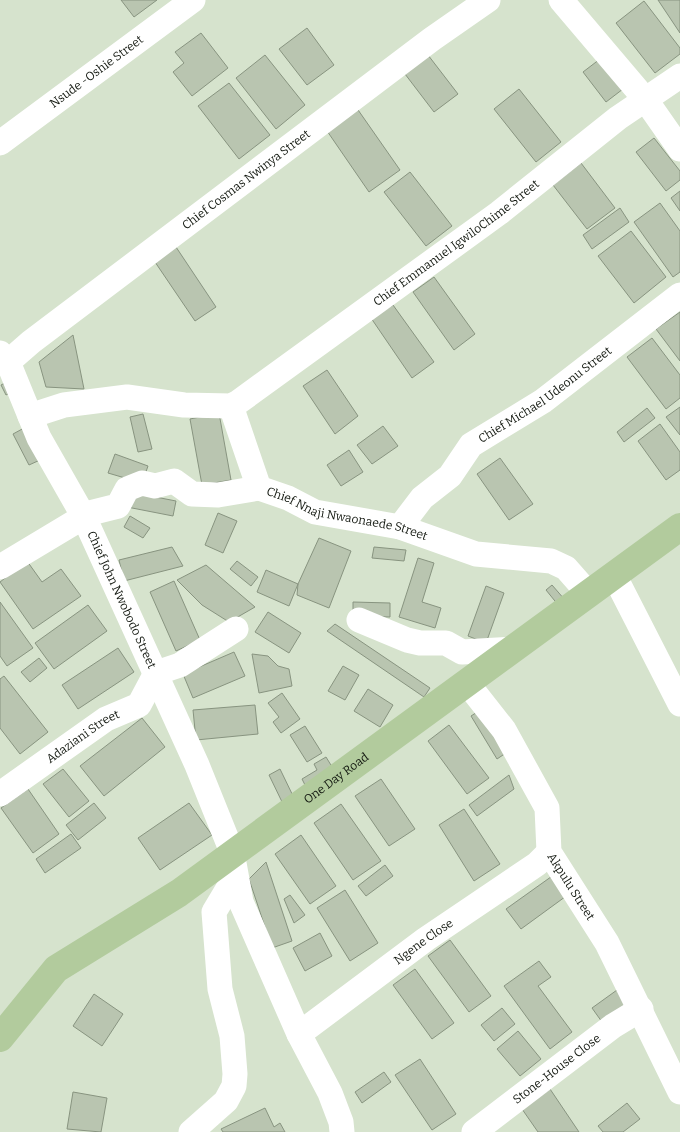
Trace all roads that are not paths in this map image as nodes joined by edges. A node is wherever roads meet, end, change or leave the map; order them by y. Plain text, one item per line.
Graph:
1 (193, 0) edge
2 (488, 0) edge
3 (561, 0) edge
4 (680, 76) edge
5 (645, 99) junction
6 (0, 143) edge
7 (680, 149) edge
8 (680, 295) edge
9 (4, 358) edge
10 (231, 406) junction
11 (30, 416) junction
12 (260, 488) junction
13 (84, 517) junction
14 (400, 527) junction
15 (680, 527) edge
16 (0, 567) edge
17 (614, 575) junction
18 (588, 593) junction
19 (359, 620) dead end
20 (236, 629) dead end
21 (514, 649) junction
22 (156, 673) junction
23 (467, 683) junction
24 (680, 704) edge
25 (0, 794) edge
26 (548, 852) junction
27 (233, 864) junction
28 (641, 1009) junction
29 (300, 1034) junction
30 (0, 1038) edge
31 (680, 1092) edge
32 (191, 1132) edge
33 (342, 1132) edge
34 (474, 1132) edge

1 - 6 street, Nsude -Oshie Street
2 - 9 street, Chief Cosmas Nwinya Street
3 - 5 street
4 - 5 street, Chief Emmanuel IgwiloChime Street
5 - 7 street
5 - 10 street, Chief Emmanuel IgwiloChime Street
8 - 14 street, Chief Michael Udeonu Street
9 - 11 street, Chief John Nwobodo Street
10 - 11 street
10 - 12 street, Chief Nnaji Nwaonaede Street
11 - 13 street, Chief John Nwobodo Street
12 - 13 street
12 - 14 street, Chief Nnaji Nwaonaede Street
13 - 16 street
13 - 22 street, Chief John Nwobodo Street
14 - 18 street, Chief Nnaji Nwaonaede Street
15 - 17 main road, One Day Road
17 - 18 main road, One Day Road
17 - 24 street
18 - 21 main road, One Day Road
19 - 21 street
20 - 22 street
21 - 23 main road, One Day Road
22 - 25 street, Adaziani Street
22 - 27 street, Chief John Nwobodo Street
23 - 26 street, Akpulu Street
23 - 27 main road, One Day Road
26 - 28 street, Akpulu Street
26 - 29 street, Ngene Close
27 - 29 street, Chief John Nwobodo Street
27 - 30 main road, One Day Road
27 - 32 street
28 - 31 street, Akpulu Street
28 - 34 street, Stone-House Close
29 - 33 street, Chief John Nwobodo Street

